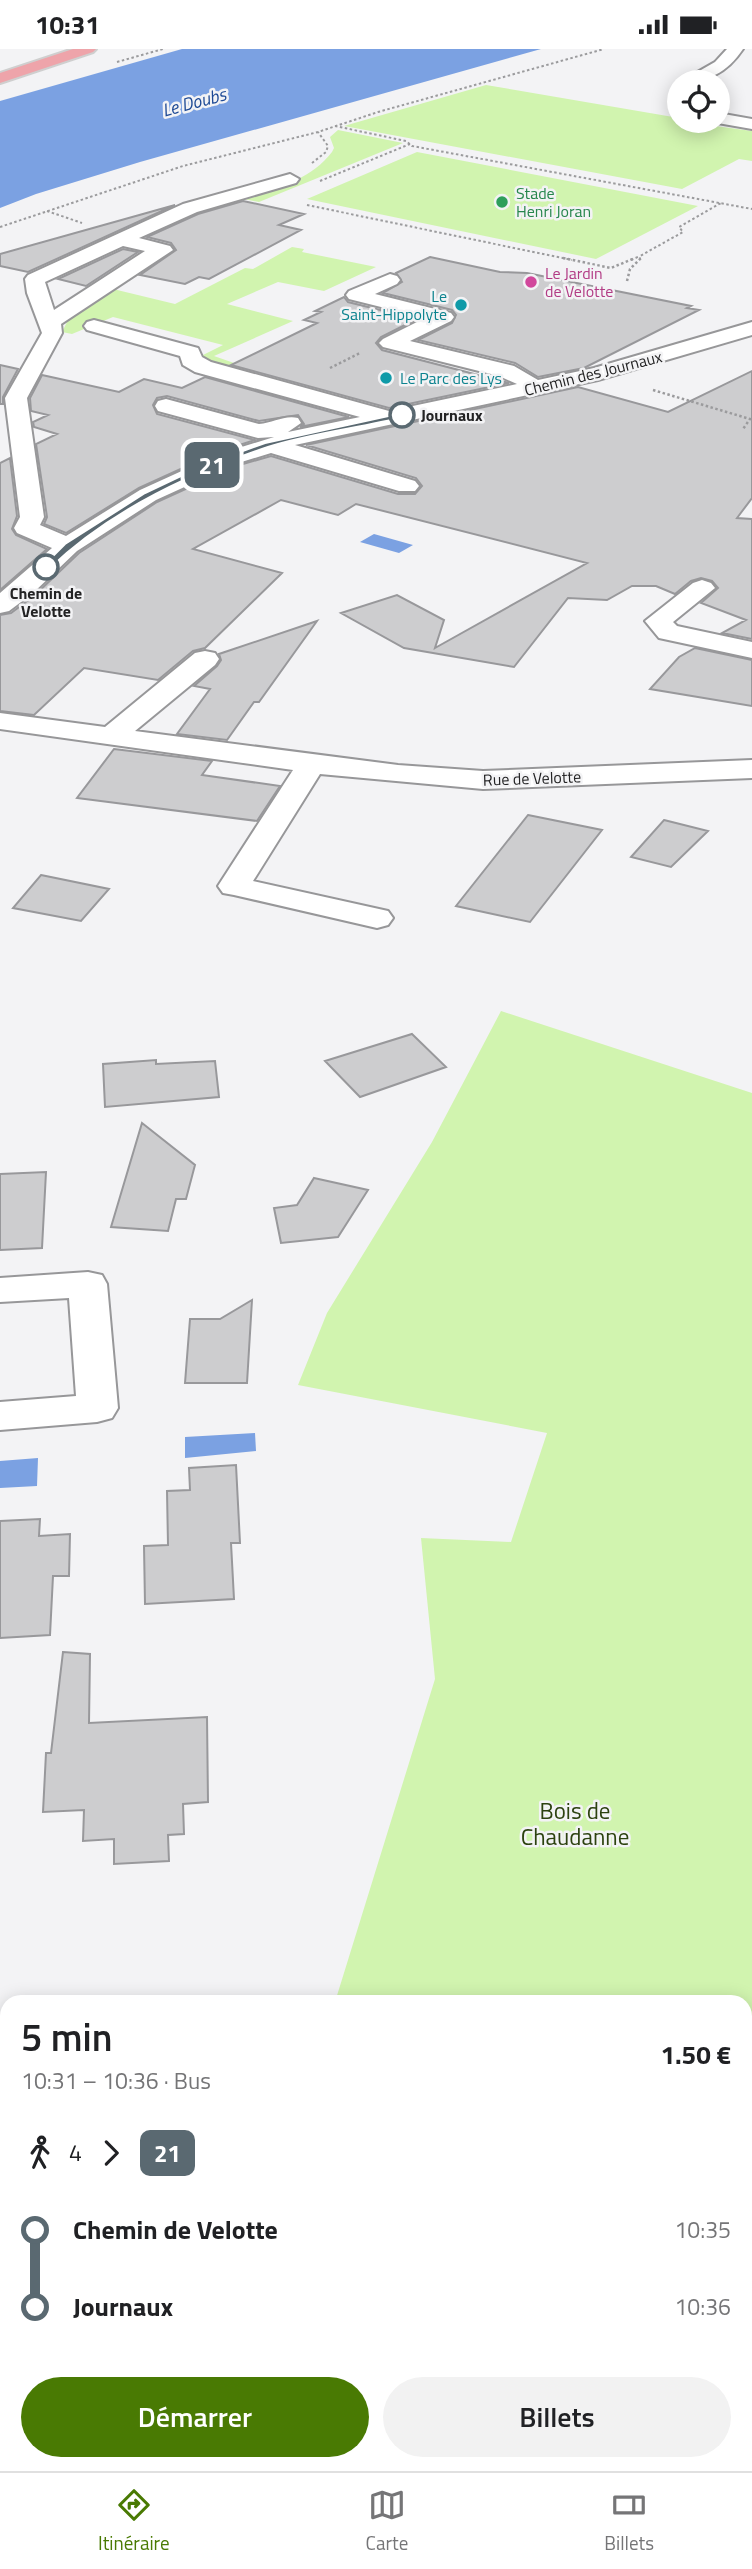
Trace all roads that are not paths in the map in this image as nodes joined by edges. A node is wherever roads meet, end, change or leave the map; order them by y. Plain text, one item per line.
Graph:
1 (88, 49) edge
2 (736, 49) edge
3 (713, 70) edge
4 (0, 78) edge
5 (730, 120) edge
6 (752, 124) edge
7 (290, 179) dead end
8 (122, 240) junction
9 (390, 280) dead end
10 (51, 321) junction
11 (94, 326) dead end
12 (752, 328) edge
13 (467, 362) junction
14 (443, 375) dead end
15 (535, 388) junction
16 (333, 403) junction
17 (166, 406) dead end
18 (389, 418) junction
19 (268, 445) junction
20 (16, 450) edge
21 (0, 460) edge
22 (407, 486) dead end
23 (0, 524) edge
24 (26, 528) junction
25 (68, 546) junction
26 (702, 588) dead end
27 (0, 605) edge
28 (752, 650) edge
29 (205, 659) dead end
30 (0, 721) edge
31 (110, 737) junction
32 (312, 764) junction
33 (752, 769) edge
34 (377, 918) dead end
35 (0, 1290) edge
36 (0, 1416) edge

1 - 4 main road
2 - 3 street
5 - 6 street
7 - 8 street
8 - 10 street
8 - 10 street
9 - 13 street
10 - 20 street
11 - 16 street
12 - 15 street, Chemin des Journaux
13 - 14 street
13 - 15 street
15 - 18 street, Chemin des Journaux
16 - 17 street
16 - 18 street
18 - 19 street, Chemin des Journaux
19 - 22 street
19 - 25 street, Chemin des Journaux
20 - 21 street
20 - 24 street
23 - 24 street
24 - 25 street
25 - 27 street, Chemin des Journaux
26 - 28 street
29 - 31 street
30 - 31 street, Rue de Velotte
31 - 32 street, Rue de Velotte
32 - 33 street, Rue de Velotte
32 - 34 street
35 - 36 street

